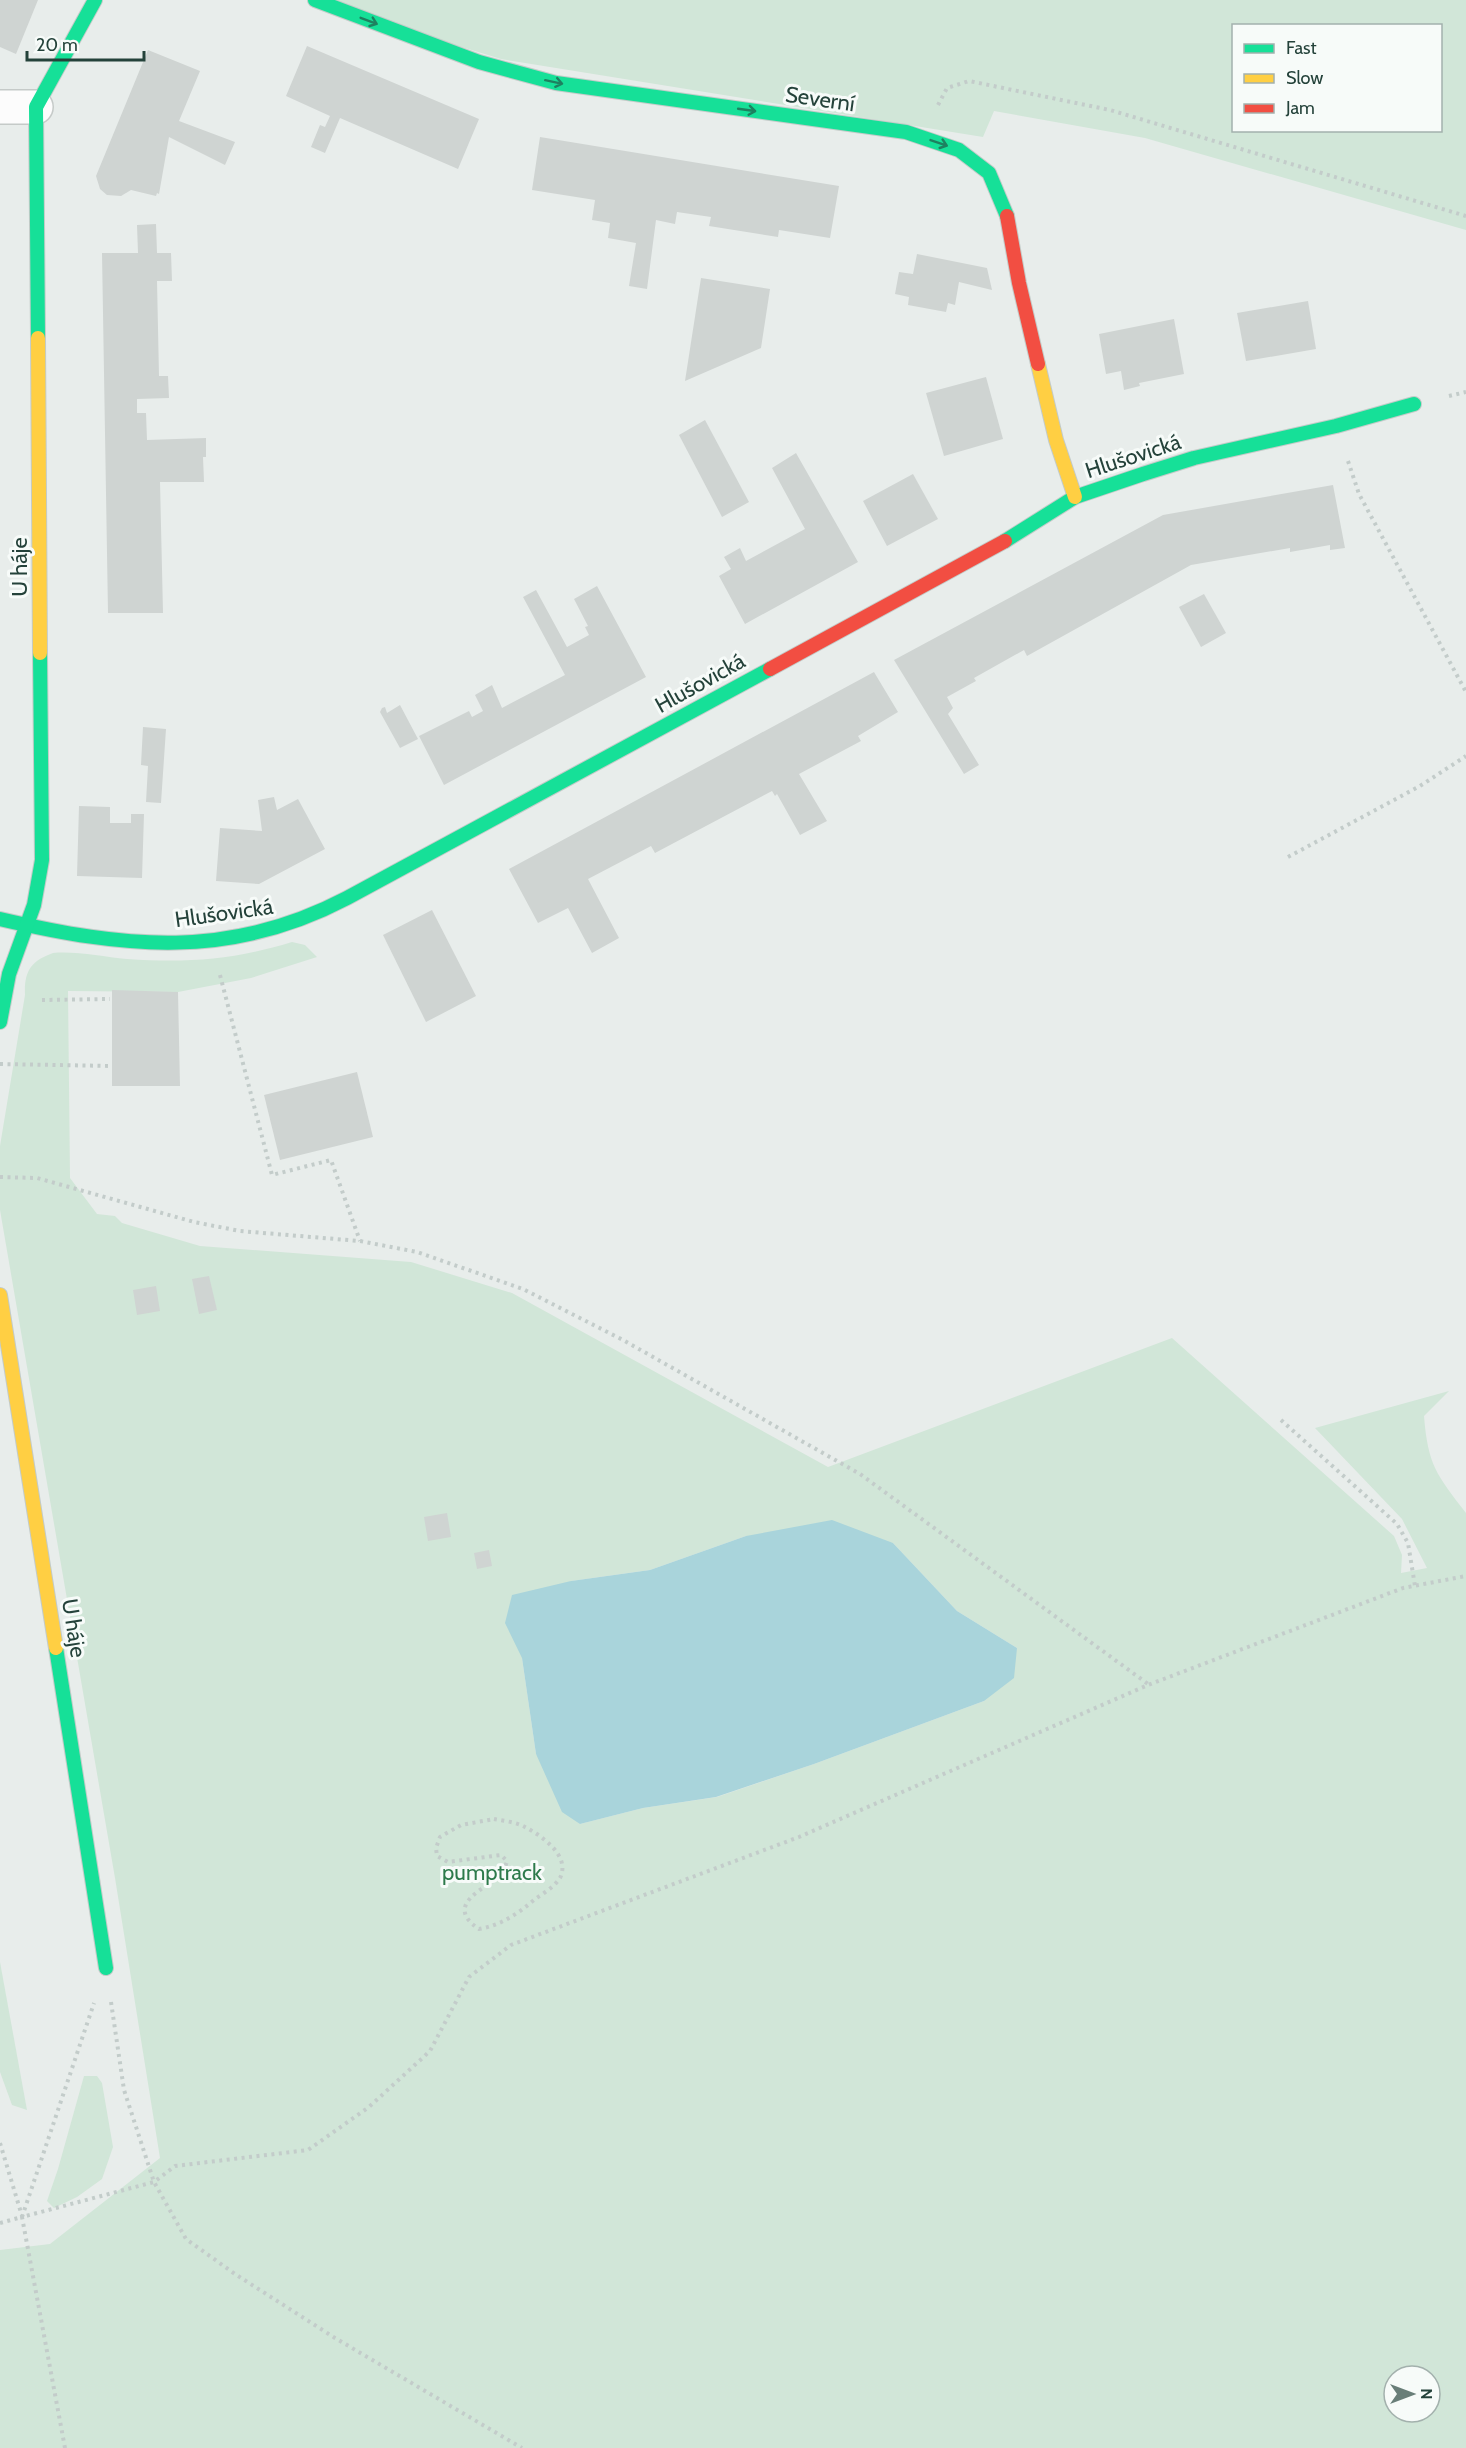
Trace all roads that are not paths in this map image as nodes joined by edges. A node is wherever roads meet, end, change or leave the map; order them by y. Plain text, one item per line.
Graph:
1 (95, 0) edge
2 (315, 0) edge
3 (0, 107) edge
4 (36, 107) junction
5 (1414, 404) dead end
6 (1075, 497) junction
7 (0, 920) edge
8 (27, 926) junction
9 (0, 1022) edge
10 (0, 1295) edge
11 (106, 1968) road end

1 - 4 street
2 -> 6 street, Severní
3 - 4 street
4 - 8 street, U háje
5 - 6 street, Hlušovická
6 - 8 street, Hlušovická
7 - 8 street, Hlušovická
8 - 9 street, U háje
10 - 11 street, U háje

